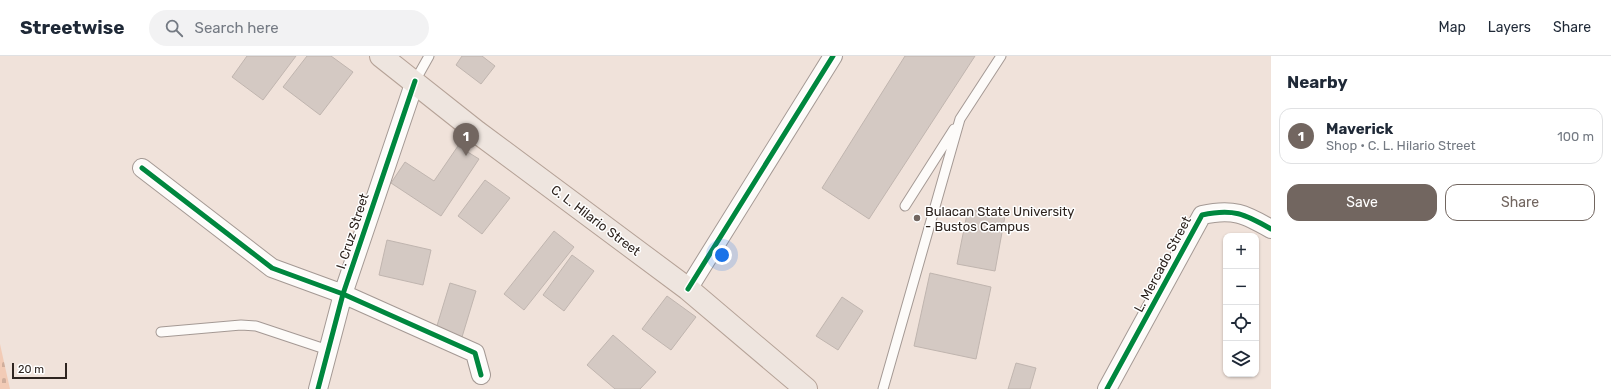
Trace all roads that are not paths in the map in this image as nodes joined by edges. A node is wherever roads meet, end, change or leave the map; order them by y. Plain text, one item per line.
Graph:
1 (381, 56) edge
2 (429, 56) edge
3 (833, 56) edge
4 (1001, 56) edge
5 (415, 81) junction
6 (960, 119) junction
7 (142, 168) dead end
8 (905, 206) dead end
9 (1271, 229) edge
10 (688, 289) junction
11 (343, 294) junction
12 (161, 332) dead end
13 (328, 350) junction
14 (482, 375) dead end
15 (318, 389) edge
16 (806, 389) edge
17 (883, 389) edge
18 (1106, 389) edge

1 - 5 main road, C. L. Hilario Street
2 - 5 lane
3 - 10 street
4 - 6 lane
5 - 10 main road, C. L. Hilario Street
5 - 11 street, I. Cruz Street
6 - 8 lane
6 - 17 lane
7 - 11 street
9 - 18 street, L. Mercado Street
10 - 16 main road, C. L. Hilario Street
11 - 13 street, I. Cruz Street
11 - 14 street
12 - 13 lane
13 - 15 street, I. Cruz Street

